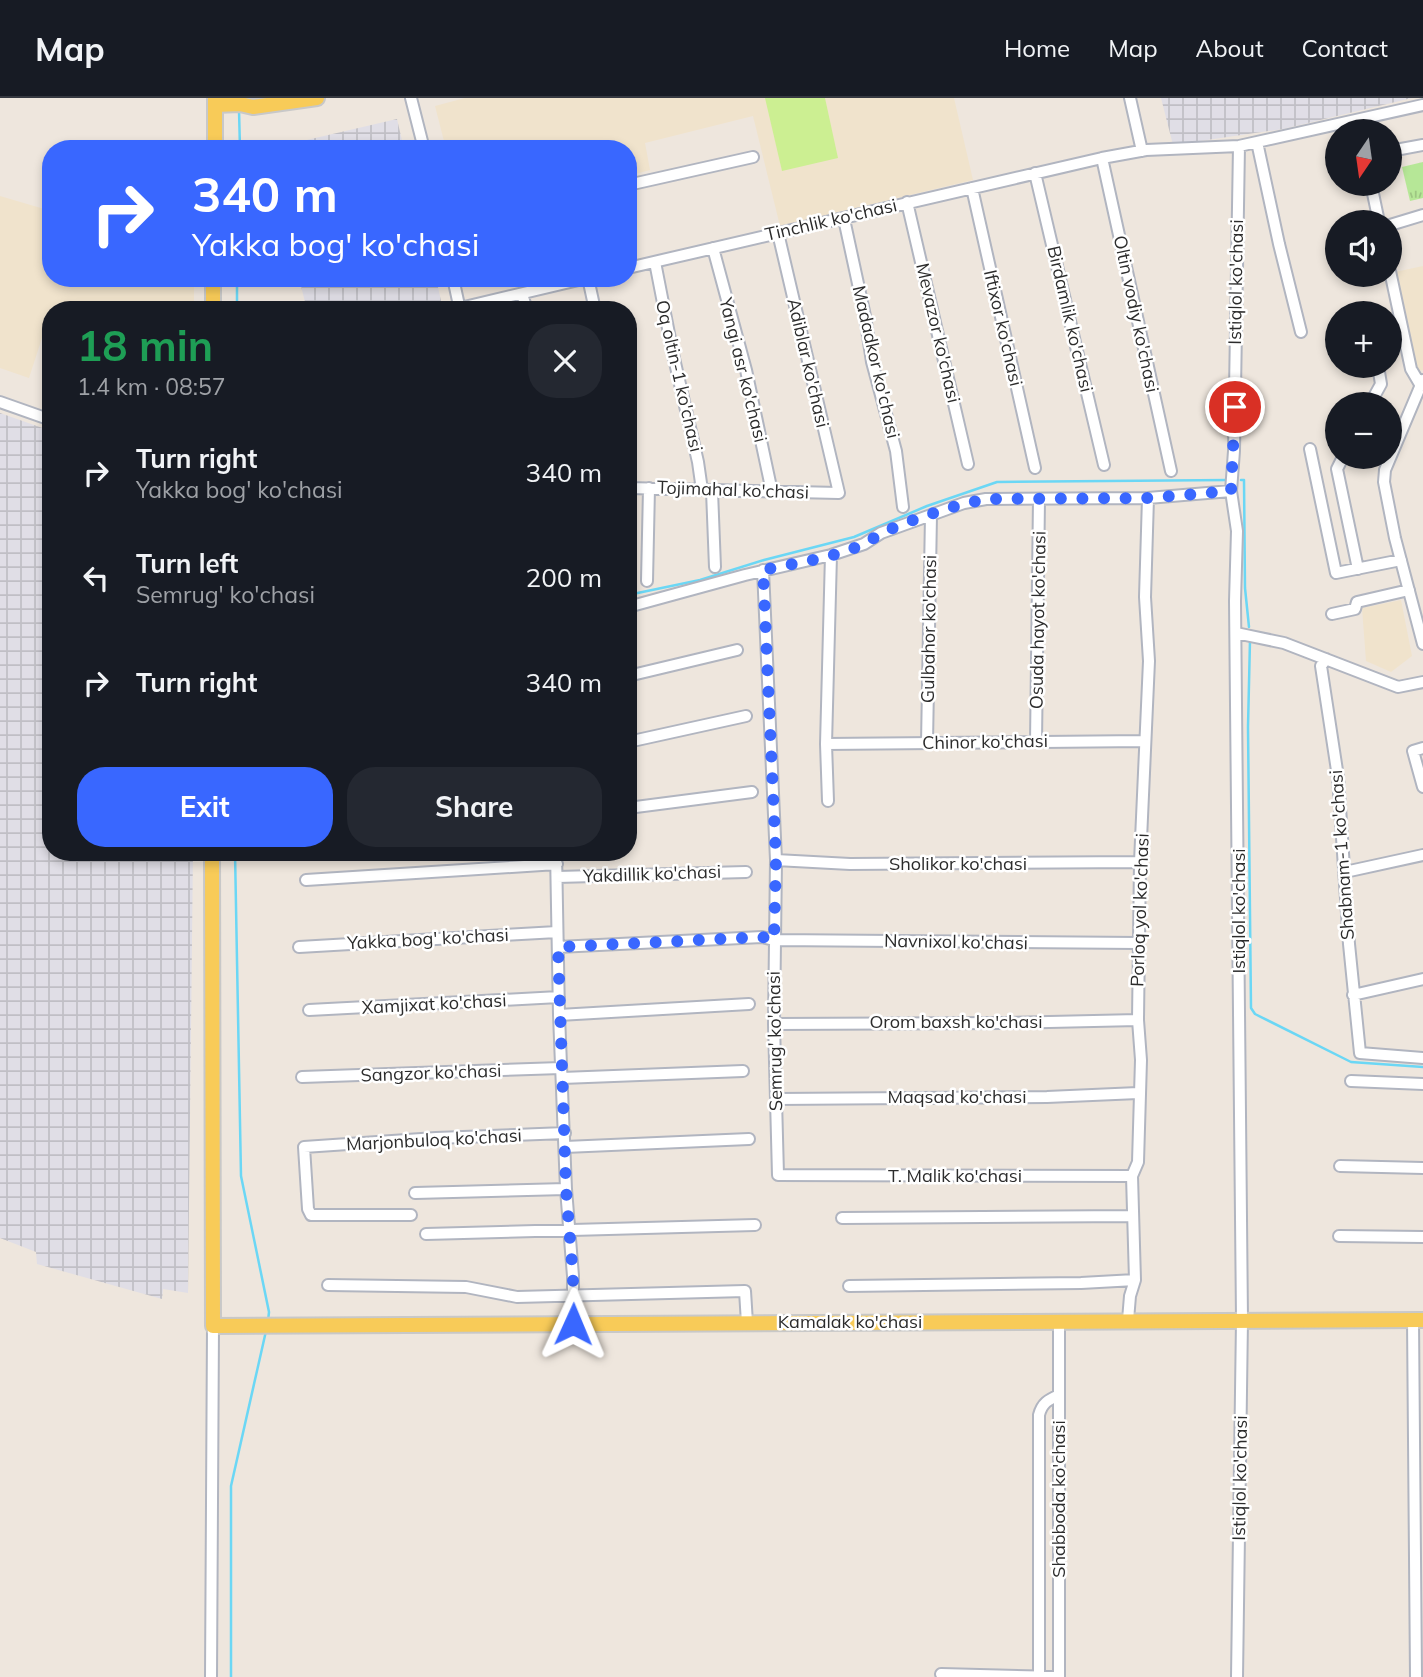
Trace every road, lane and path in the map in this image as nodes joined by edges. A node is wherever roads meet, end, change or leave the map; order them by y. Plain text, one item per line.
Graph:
1 (257, 98) edge
2 (317, 98) edge
3 (411, 98) edge
4 (1130, 98) edge
5 (275, 102) edge
6 (217, 103) edge
7 (240, 104) junction
8 (1423, 104) edge
9 (1368, 117) joint
10 (215, 140) edge
11 (422, 140) edge
12 (1256, 142) junction
13 (1423, 145) edge
14 (1240, 146) junction
15 (1402, 149) edge
16 (1142, 151) junction
17 (752, 157) dead end
18 (1102, 158) junction
19 (1035, 173) junction
20 (637, 183) edge
21 (972, 188) junction
22 (907, 202) junction
23 (1423, 215) edge
24 (844, 219) junction
25 (1402, 221) edge
26 (778, 233) junction
27 (713, 248) junction
28 (654, 262) junction
29 (637, 266) edge
30 (548, 287) edge
31 (522, 293) junction
32 (491, 301) edge
33 (524, 301) edge
34 (1301, 332) dead end
35 (1402, 344) edge
36 (1422, 383) edge
37 (0, 402) edge
38 (42, 417) edge
39 (1310, 449) dead end
40 (968, 464) dead end
41 (1104, 465) dead end
42 (1035, 468) dead end
43 (1337, 469) edge
44 (1171, 471) dead end
45 (637, 488) edge
46 (649, 488) junction
47 (707, 490) junction
48 (1231, 491) junction
49 (772, 492) junction
50 (839, 493) joint
51 (1148, 498) junction
52 (1039, 499) junction
53 (903, 507) dead end
54 (931, 515) junction
55 (831, 555) junction
56 (1401, 560) junction
57 (715, 567) dead end
58 (1358, 569) junction
59 (763, 570) junction
60 (647, 580) dead end
61 (1409, 590) junction
62 (637, 605) edge
63 (1332, 614) dead end
64 (1236, 633) junction
65 (1423, 644) edge
66 (737, 650) dead end
67 (1326, 659) junction
68 (637, 674) edge
69 (1423, 682) edge
70 (746, 716) dead end
71 (637, 740) edge
72 (1036, 741) junction
73 (1144, 741) junction
74 (926, 743) junction
75 (826, 744) junction
76 (1423, 748) edge
77 (1423, 787) edge
78 (752, 792) dead end
79 (828, 801) dead end
80 (637, 807) edge
81 (1423, 855) edge
82 (776, 860) junction
83 (212, 861) edge
84 (522, 861) edge
85 (556, 861) edge
86 (1140, 862) junction
87 (746, 872) dead end
88 (1345, 872) junction
89 (557, 877) junction
90 (306, 880) dead end
91 (557, 932) junction
92 (774, 940) junction
93 (1138, 943) junction
94 (299, 947) dead end
95 (558, 947) junction
96 (1423, 979) edge
97 (1353, 995) junction
98 (559, 997) junction
99 (749, 1004) dead end
100 (309, 1010) dead end
101 (559, 1015) junction
102 (1138, 1020) junction
103 (774, 1024) junction
104 (1423, 1058) edge
105 (743, 1071) dead end
106 (562, 1073) junction
107 (302, 1077) dead end
108 (1352, 1081) dead end
109 (1423, 1084) edge
110 (1138, 1093) junction
111 (776, 1098) junction
112 (565, 1133) junction
113 (748, 1139) dead end
114 (565, 1147) junction
115 (1339, 1166) dead end
116 (1423, 1168) edge
117 (778, 1175) joint
118 (1132, 1176) junction
119 (566, 1189) junction
120 (415, 1193) dead end
121 (411, 1215) dead end
122 (1133, 1216) junction
123 (842, 1219) dead end
124 (755, 1225) dead end
125 (570, 1228) junction
126 (426, 1234) dead end
127 (1339, 1236) dead end
128 (1423, 1237) edge
129 (1135, 1280) junction
130 (328, 1285) dead end
131 (849, 1286) dead end
132 (574, 1295) junction
133 (1128, 1320) junction
134 (1242, 1320) junction
135 (1418, 1320) edge
136 (1059, 1321) junction
137 (747, 1323) junction
138 (573, 1324) junction
139 (213, 1326) junction
140 (1059, 1395) junction
141 (1040, 1615) junction
142 (1059, 1615) junction
143 (941, 1674) dead end
144 (211, 1677) edge
145 (1039, 1677) edge
146 (1059, 1677) edge
147 (1237, 1677) edge
148 (1416, 1677) edge

1 - 7 main road
2 - 5 main road
3 - 11 street
4 - 16 street
5 - 7 main road
6 - 7 main road
6 - 10 main road
8 - 9 street, Tinchlik ko'chasi
9 - 12 street, Tinchlik ko'chasi
12 - 14 street, Tinchlik ko'chasi
12 - 34 street
13 - 15 street
14 - 16 street, Tinchlik ko'chasi
14 - 48 street, Istiqlol ko'chasi
16 - 18 street, Tinchlik ko'chasi
17 - 20 street
18 - 19 street, Tinchlik ko'chasi
18 - 44 street, Oltin vodiy ko'chasi
19 - 21 street, Tinchlik ko'chasi
19 - 41 street, Birdamlik ko'chasi
21 - 22 street, Tinchlik ko'chasi
21 - 42 street, Iftixor ko'chasi
22 - 24 street, Tinchlik ko'chasi
22 - 40 street, Mevazor ko'chasi
23 - 25 street
24 - 26 street, Tinchlik ko'chasi
24 - 53 street, Madadkor ko'chasi
26 - 27 street, Tinchlik ko'chasi
26 - 50 street, Adiblar ko'chasi
27 - 28 street, Tinchlik ko'chasi
27 - 49 street, Yangi asr ko'chasi
28 - 29 street, Tinchlik ko'chasi
28 - 47 street, Oq oltin-1 ko'chasi
30 - 31 street
31 - 32 street
31 - 33 street
35 - 36 street
36 - 56 street
37 - 38 street
39 - 58 street
43 - 58 street
45 - 46 street, Tojimahal ko'chasi
46 - 47 street, Tojimahal ko'chasi
46 - 60 street
47 - 49 street, Tojimahal ko'chasi
47 - 57 street, Oq oltin-1 ko'chasi
48 - 51 street
48 - 64 street, Istiqlol ko'chasi
49 - 50 street, Tojimahal ko'chasi
51 - 52 street
51 - 73 street, Porloq yol ko'chasi
52 - 54 street
52 - 72 street, Osuda hayot ko'chasi
54 - 55 street
54 - 74 street, Gulbahor ko'chasi
55 - 59 street
55 - 75 street
56 - 58 street
56 - 61 street
59 - 62 street
59 - 82 street, Semrug' ko'chasi
61 - 63 street
61 - 65 street
64 - 67 street
64 - 134 street, Istiqlol ko'chasi
66 - 68 street
67 - 69 street
67 - 88 street, Shabnam-1 ko'chasi
70 - 71 street
72 - 73 street, Chinor ko'chasi
72 - 74 street, Chinor ko'chasi
73 - 86 street, Porloq yol ko'chasi
74 - 75 street, Chinor ko'chasi
75 - 79 street
76 - 77 street
78 - 80 street
81 - 88 street
82 - 86 street, Sholikor ko'chasi
82 - 92 street, Semrug' ko'chasi
83 - 139 main road
84 - 90 street, Yakdillik ko'chasi
85 - 89 street
86 - 93 street, Porloq yol ko'chasi
87 - 89 street, Yakdillik ko'chasi
88 - 97 street, Shabnam-1 ko'chasi
89 - 91 street
91 - 94 street, Yakka bog' ko'chasi
91 - 95 street
92 - 93 street, Navnixol ko'chasi
92 - 95 street
92 - 103 street, Semrug' ko'chasi
93 - 102 street, Porloq yol ko'chasi
95 - 98 street
96 - 97 street
97 - 104 street, Shabnam-1 ko'chasi
98 - 100 street, Xamjixat ko'chasi
98 - 101 street
99 - 101 street
101 - 106 street
102 - 103 street, Orom baxsh ko'chasi
102 - 110 street, Porloq yol ko'chasi
103 - 111 street, Semrug' ko'chasi
105 - 106 street, Sangzor ko'chasi
106 - 107 street, Sangzor ko'chasi
106 - 112 street
108 - 109 street
110 - 111 street, Maqsad ko'chasi
110 - 118 street, Porloq yol ko'chasi
111 - 117 street, Semrug' ko'chasi
112 - 114 street
112 - 121 street, Marjonbuloq ko'chasi
113 - 114 street
114 - 119 street
115 - 116 street
117 - 118 street, T. Malik ko'chasi
118 - 122 street, Porloq yol ko'chasi
119 - 120 street
119 - 125 street
122 - 123 street
122 - 129 street, Porloq yol ko'chasi
124 - 125 street
125 - 126 street
125 - 132 street
127 - 128 street
129 - 131 street
129 - 133 street, Porloq yol ko'chasi
130 - 132 street
132 - 137 street
132 - 138 street
133 - 134 main road, Kamalak ko'chasi
133 - 136 main road, Kamalak ko'chasi
134 - 135 main road, Kamalak ko'chasi
134 - 147 street, Istiqlol ko'chasi
135 - 148 street
136 - 137 main road, Kamalak ko'chasi
136 - 140 street, Shabboda ko'chasi
137 - 138 main road, Kamalak ko'chasi
138 - 139 main road, Kamalak ko'chasi
139 - 144 street
140 - 141 street
140 - 142 street, Shabboda ko'chasi
141 - 142 street
141 - 145 street
142 - 146 street, Shabboda ko'chasi
143 - 145 street
145 - 146 street

